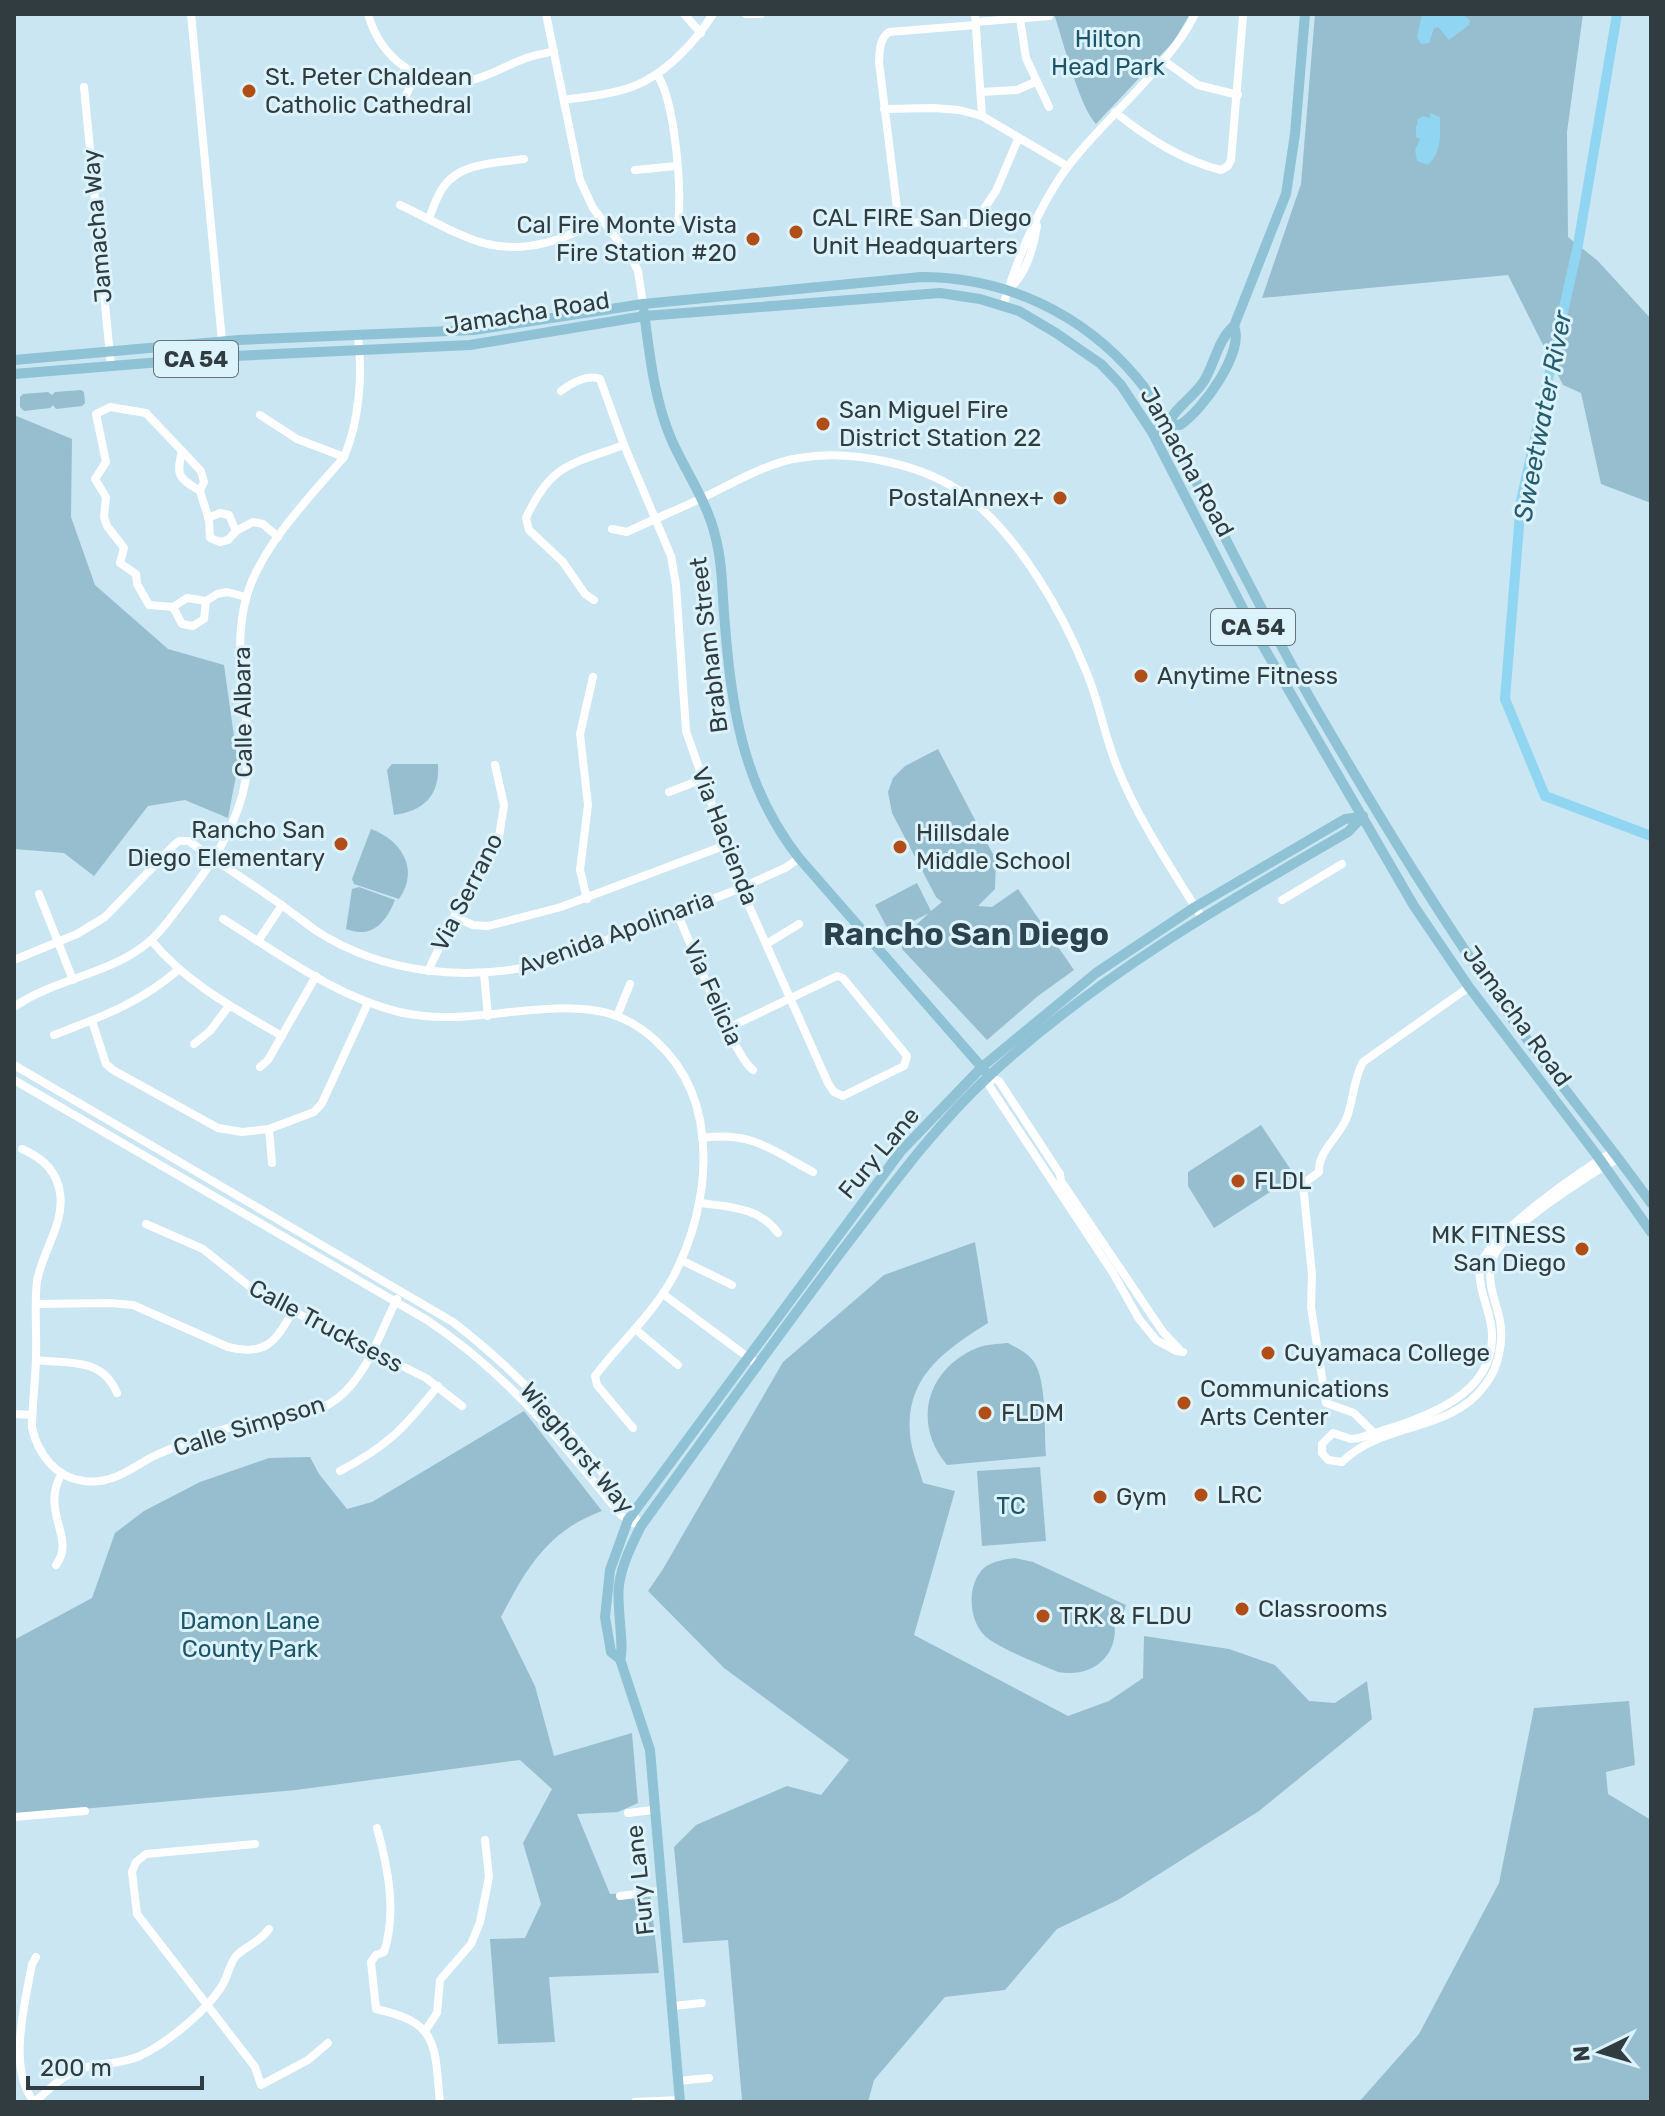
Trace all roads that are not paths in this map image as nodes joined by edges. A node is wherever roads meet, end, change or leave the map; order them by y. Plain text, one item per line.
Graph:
1 (191, 14) edge
2 (368, 14) edge
3 (546, 14) edge
4 (684, 14) edge
5 (713, 14) edge
6 (746, 14) edge
7 (761, 14) edge
8 (1195, 14) edge
9 (1305, 14) edge
10 (1049, 16) edge
11 (1243, 16) dead end
12 (1020, 19) junction
13 (976, 20) edge
14 (701, 33) junction
15 (554, 51) junction
16 (1163, 60) junction
17 (416, 74) junction
18 (657, 74) junction
19 (1035, 82) junction
20 (84, 87) dead end
21 (981, 92) junction
22 (1238, 95) junction
23 (564, 100) junction
24 (1049, 107) dead end
25 (884, 109) junction
26 (392, 112) dead end
27 (1115, 112) junction
28 (982, 116) junction
29 (1018, 139) junction
30 (524, 159) dead end
31 (676, 166) junction
32 (1067, 166) junction
33 (635, 170) dead end
34 (400, 205) dead end
35 (429, 218) junction
36 (600, 218) junction
37 (678, 222) dead end
38 (1007, 290) junction
39 (643, 304) junction
40 (1003, 306) junction
41 (645, 316) junction
42 (358, 337) junction
43 (222, 341) junction
44 (108, 350) junction
45 (360, 350) junction
46 (14, 360) edge
47 (111, 366) junction
48 (14, 374) edge
49 (561, 391) dead end
50 (260, 415) dead end
51 (1168, 424) junction
52 (1152, 432) junction
53 (624, 445) junction
54 (182, 451) junction
55 (344, 457) junction
56 (200, 491) junction
57 (701, 499) junction
58 (208, 518) junction
59 (656, 518) junction
60 (612, 529) dead end
61 (236, 531) junction
62 (278, 537) junction
63 (246, 597) junction
64 (594, 600) dead end
65 (206, 601) junction
66 (173, 607) junction
67 (593, 677) dead end
68 (495, 765) dead end
69 (703, 779) junction
70 (669, 792) dead end
71 (1375, 809) junction
72 (1363, 817) junction
73 (726, 845) junction
74 (799, 858) junction
75 (215, 860) junction
76 (1342, 864) dead end
77 (741, 888) junction
78 (39, 894) dead end
79 (587, 899) junction
80 (1282, 900) dead end
81 (282, 905) junction
82 (1195, 907) junction
83 (677, 913) junction
84 (454, 917) junction
85 (1202, 918) junction
86 (223, 919) dead end
87 (799, 924) dead end
88 (151, 940) junction
89 (58, 941) junction
90 (258, 941) junction
91 (768, 943) junction
92 (14, 960) edge
93 (178, 970) junction
94 (428, 971) junction
95 (484, 974) junction
96 (316, 976) junction
97 (73, 980) junction
98 (630, 984) dead end
99 (1469, 987) junction
100 (789, 998) junction
101 (368, 1003) junction
102 (229, 1006) junction
103 (14, 1007) edge
104 (488, 1016) junction
105 (617, 1016) junction
106 (92, 1021) junction
107 (728, 1028) junction
108 (54, 1035) dead end
109 (282, 1036) junction
110 (194, 1044) dead end
111 (14, 1065) edge
112 (260, 1067) dead end
113 (753, 1070) dead end
114 (986, 1071) junction
115 (14, 1080) edge
116 (269, 1129) junction
117 (702, 1138) junction
118 (22, 1149) dead end
119 (1616, 1155) junction
120 (272, 1163) dead end
121 (1601, 1164) junction
122 (813, 1172) dead end
123 (700, 1203) junction
124 (1651, 1203) edge
125 (146, 1224) dead end
126 (1651, 1232) edge
127 (778, 1233) dead end
128 (681, 1260) junction
129 (1113, 1273) junction
130 (732, 1285) dead end
131 (1132, 1285) junction
132 (402, 1291) junction
133 (663, 1294) junction
134 (396, 1302) junction
135 (37, 1304) junction
136 (292, 1312) junction
137 (635, 1329) junction
138 (372, 1351) junction
139 (747, 1356) junction
140 (36, 1360) junction
141 (757, 1364) junction
142 (678, 1365) dead end
143 (438, 1386) junction
144 (117, 1393) dead end
145 (462, 1406) dead end
146 (14, 1414) edge
147 (32, 1415) junction
148 (633, 1428) dead end
149 (1377, 1436) junction
150 (340, 1471) dead end
151 (62, 1473) junction
152 (630, 1517) junction
153 (641, 1526) junction
154 (56, 1565) dead end
155 (620, 1659) junction
156 (653, 1810) junction
157 (85, 1811) dead end
158 (628, 1813) dead end
159 (14, 1817) edge
160 (377, 1828) dead end
161 (485, 1840) dead end
162 (255, 1844) dead end
163 (660, 1891) junction
164 (620, 1896) dead end
165 (269, 1929) dead end
166 (36, 1957) dead end
167 (702, 2003) dead end
168 (207, 2004) junction
169 (673, 2006) junction
170 (425, 2031) junction
171 (328, 2043) dead end
172 (709, 2078) dead end
173 (678, 2081) junction
174 (680, 2101) edge
175 (35, 2102) edge
176 (440, 2102) edge
177 (635, 2102) edge

1 - 43 street
2 - 17 street
3 - 15 street, Brabham Street
4 - 14 street
5 - 14 street
6 - 7 street
8 - 16 street
9 - 51 main road
10 - 12 street
11 - 22 street
12 - 13 street
12 - 19 street
13 - 21 street
13 - 25 street
14 - 18 street
15 - 17 street
15 - 23 street, Brabham Street
16 - 22 street
16 - 27 street
17 - 26 street
18 - 23 street
18 - 31 street
19 - 21 street
19 - 24 street
20 - 44 street, Jamacha Way
21 - 28 street
22 - 27 street
23 - 36 street, Brabham Street
25 - 28 street
25 - 29 street
27 - 32 street
28 - 29 street
29 - 32 street
30 - 35 street
31 - 33 street
31 - 37 street
32 - 38 street
34 - 35 street
35 - 36 street
36 - 39 street, Brabham Street
38 - 39 main road, Jamacha Road / CA 54
38 - 40 street
38 - 51 main road, Jamacha Road / CA 54
39 - 41 main road, Brabham Street
39 - 42 main road, Jamacha Road / CA 54
40 - 41 main road, Jamacha Road / CA 54
40 - 52 main road, Jamacha Road / CA 54
41 - 45 main road, Jamacha Road / CA 54
41 - 57 main road, Brabham Street
42 - 43 main road, Jamacha Road / CA 54
42 - 45 street, Calle Albara
43 - 44 main road, Jamacha Road / CA 54
44 - 46 main road, Jamacha Road / CA 54
44 - 47 street, Jamacha Way
45 - 47 main road, Jamacha Road / CA 54
45 - 55 street, Calle Albara
47 - 48 main road, Jamacha Road / CA 54
49 - 53 street, Via Hacienda
50 - 55 street
51 - 52 main road
51 - 71 main road, Jamacha Road / CA 54
52 - 72 main road, Jamacha Road / CA 54
53 - 59 street, Via Hacienda
53 - 64 street
54 - 56 street
54 - 56 street
54 - 66 street
55 - 62 street, Calle Albara
56 - 58 street
57 - 59 street
57 - 74 main road, Brabham Street
57 - 82 street
58 - 61 street
58 - 61 street
59 - 60 street
59 - 69 street, Via Hacienda
61 - 62 street
62 - 63 street, Calle Albara
63 - 65 street
63 - 75 street, Calle Albara
65 - 66 street
65 - 66 street
67 - 79 street
68 - 84 street, Via Serrano
69 - 70 street
69 - 73 street, Via Hacienda
71 - 72 main road, Fury Lane
71 - 119 main road, Jamacha Road / CA 54
72 - 82 main road, Fury Lane
72 - 85 main road, Fury Lane
72 - 99 main road, Jamacha Road / CA 54
73 - 77 street, Via Hacienda
73 - 79 street
74 - 77 street, Avenida Apolinaria
74 - 114 main road, Brabham Street
75 - 81 street, Avenida Apolinaria
75 - 88 street, Calle Albara
75 - 89 street, Avenida Apolinaria
76 - 80 street
77 - 83 street, Avenida Apolinaria
77 - 91 street, Via Hacienda
78 - 89 street
79 - 84 street
81 - 90 street
81 - 94 street, Avenida Apolinaria
82 - 85 street
82 - 114 main road, Fury Lane
83 - 95 street, Avenida Apolinaria
83 - 107 street, Via Felicia
84 - 94 street, Via Serrano
85 - 114 main road, Fury Lane
86 - 90 street
87 - 91 street
88 - 93 street
88 - 97 street, Calle Albara
89 - 92 street
89 - 97 street
90 - 96 street
91 - 100 street, Via Hacienda
93 - 102 street
93 - 106 street
94 - 95 street, Avenida Apolinaria
95 - 104 street
96 - 101 street
96 - 109 street
97 - 103 street, Calle Albara
98 - 105 street
99 - 121 main road, Jamacha Road / CA 54
99 - 149 street
100 - 100 street, Via Hacienda
100 - 107 street
101 - 104 street
101 - 116 street
102 - 109 street
102 - 110 street
104 - 105 street
105 - 117 street
106 - 108 street
106 - 116 street
107 - 113 street, Via Felicia
109 - 112 street
111 - 132 street, Wieghorst Way
114 - 129 street
114 - 131 street
114 - 139 main road, Fury Lane
114 - 141 main road, Fury Lane
115 - 134 street, Wieghorst Way
116 - 120 street
117 - 122 street
117 - 123 street
118 - 135 street
119 - 121 street
119 - 124 main road, Jamacha Road / CA 54
121 - 126 main road, Jamacha Road / CA 54
121 - 149 street
123 - 127 street
123 - 128 street
125 - 136 street, Calle Trucksess
128 - 130 street
128 - 133 street
129 - 131 street
129 - 131 street
132 - 134 street, Calle Simpson
132 - 152 street, Wieghorst Way
133 - 137 street
133 - 139 street
134 - 138 street, Calle Simpson
134 - 152 street, Wieghorst Way
135 - 136 street
135 - 140 street
136 - 138 street, Calle Trucksess
137 - 142 street
137 - 148 street
138 - 143 street, Calle Trucksess
138 - 151 street, Calle Simpson
139 - 141 street
139 - 152 main road, Fury Lane
140 - 144 street
140 - 147 street
141 - 153 main road, Fury Lane
143 - 145 street, Calle Trucksess
143 - 150 street
146 - 147 street
147 - 151 street
149 - 149 street
151 - 154 street
152 - 153 street, Wieghorst Way
152 - 155 main road, Fury Lane
153 - 155 main road, Fury Lane
155 - 156 main road, Fury Lane
156 - 158 street
156 - 163 main road, Fury Lane
157 - 159 street
160 - 170 street
161 - 170 street
162 - 168 street
163 - 164 street
163 - 169 main road, Fury Lane
165 - 168 street
166 - 175 street
167 - 169 street
168 - 171 street
168 - 175 street
169 - 173 main road, Fury Lane
170 - 176 street
172 - 173 street
173 - 174 main road, Fury Lane
174 - 177 street

